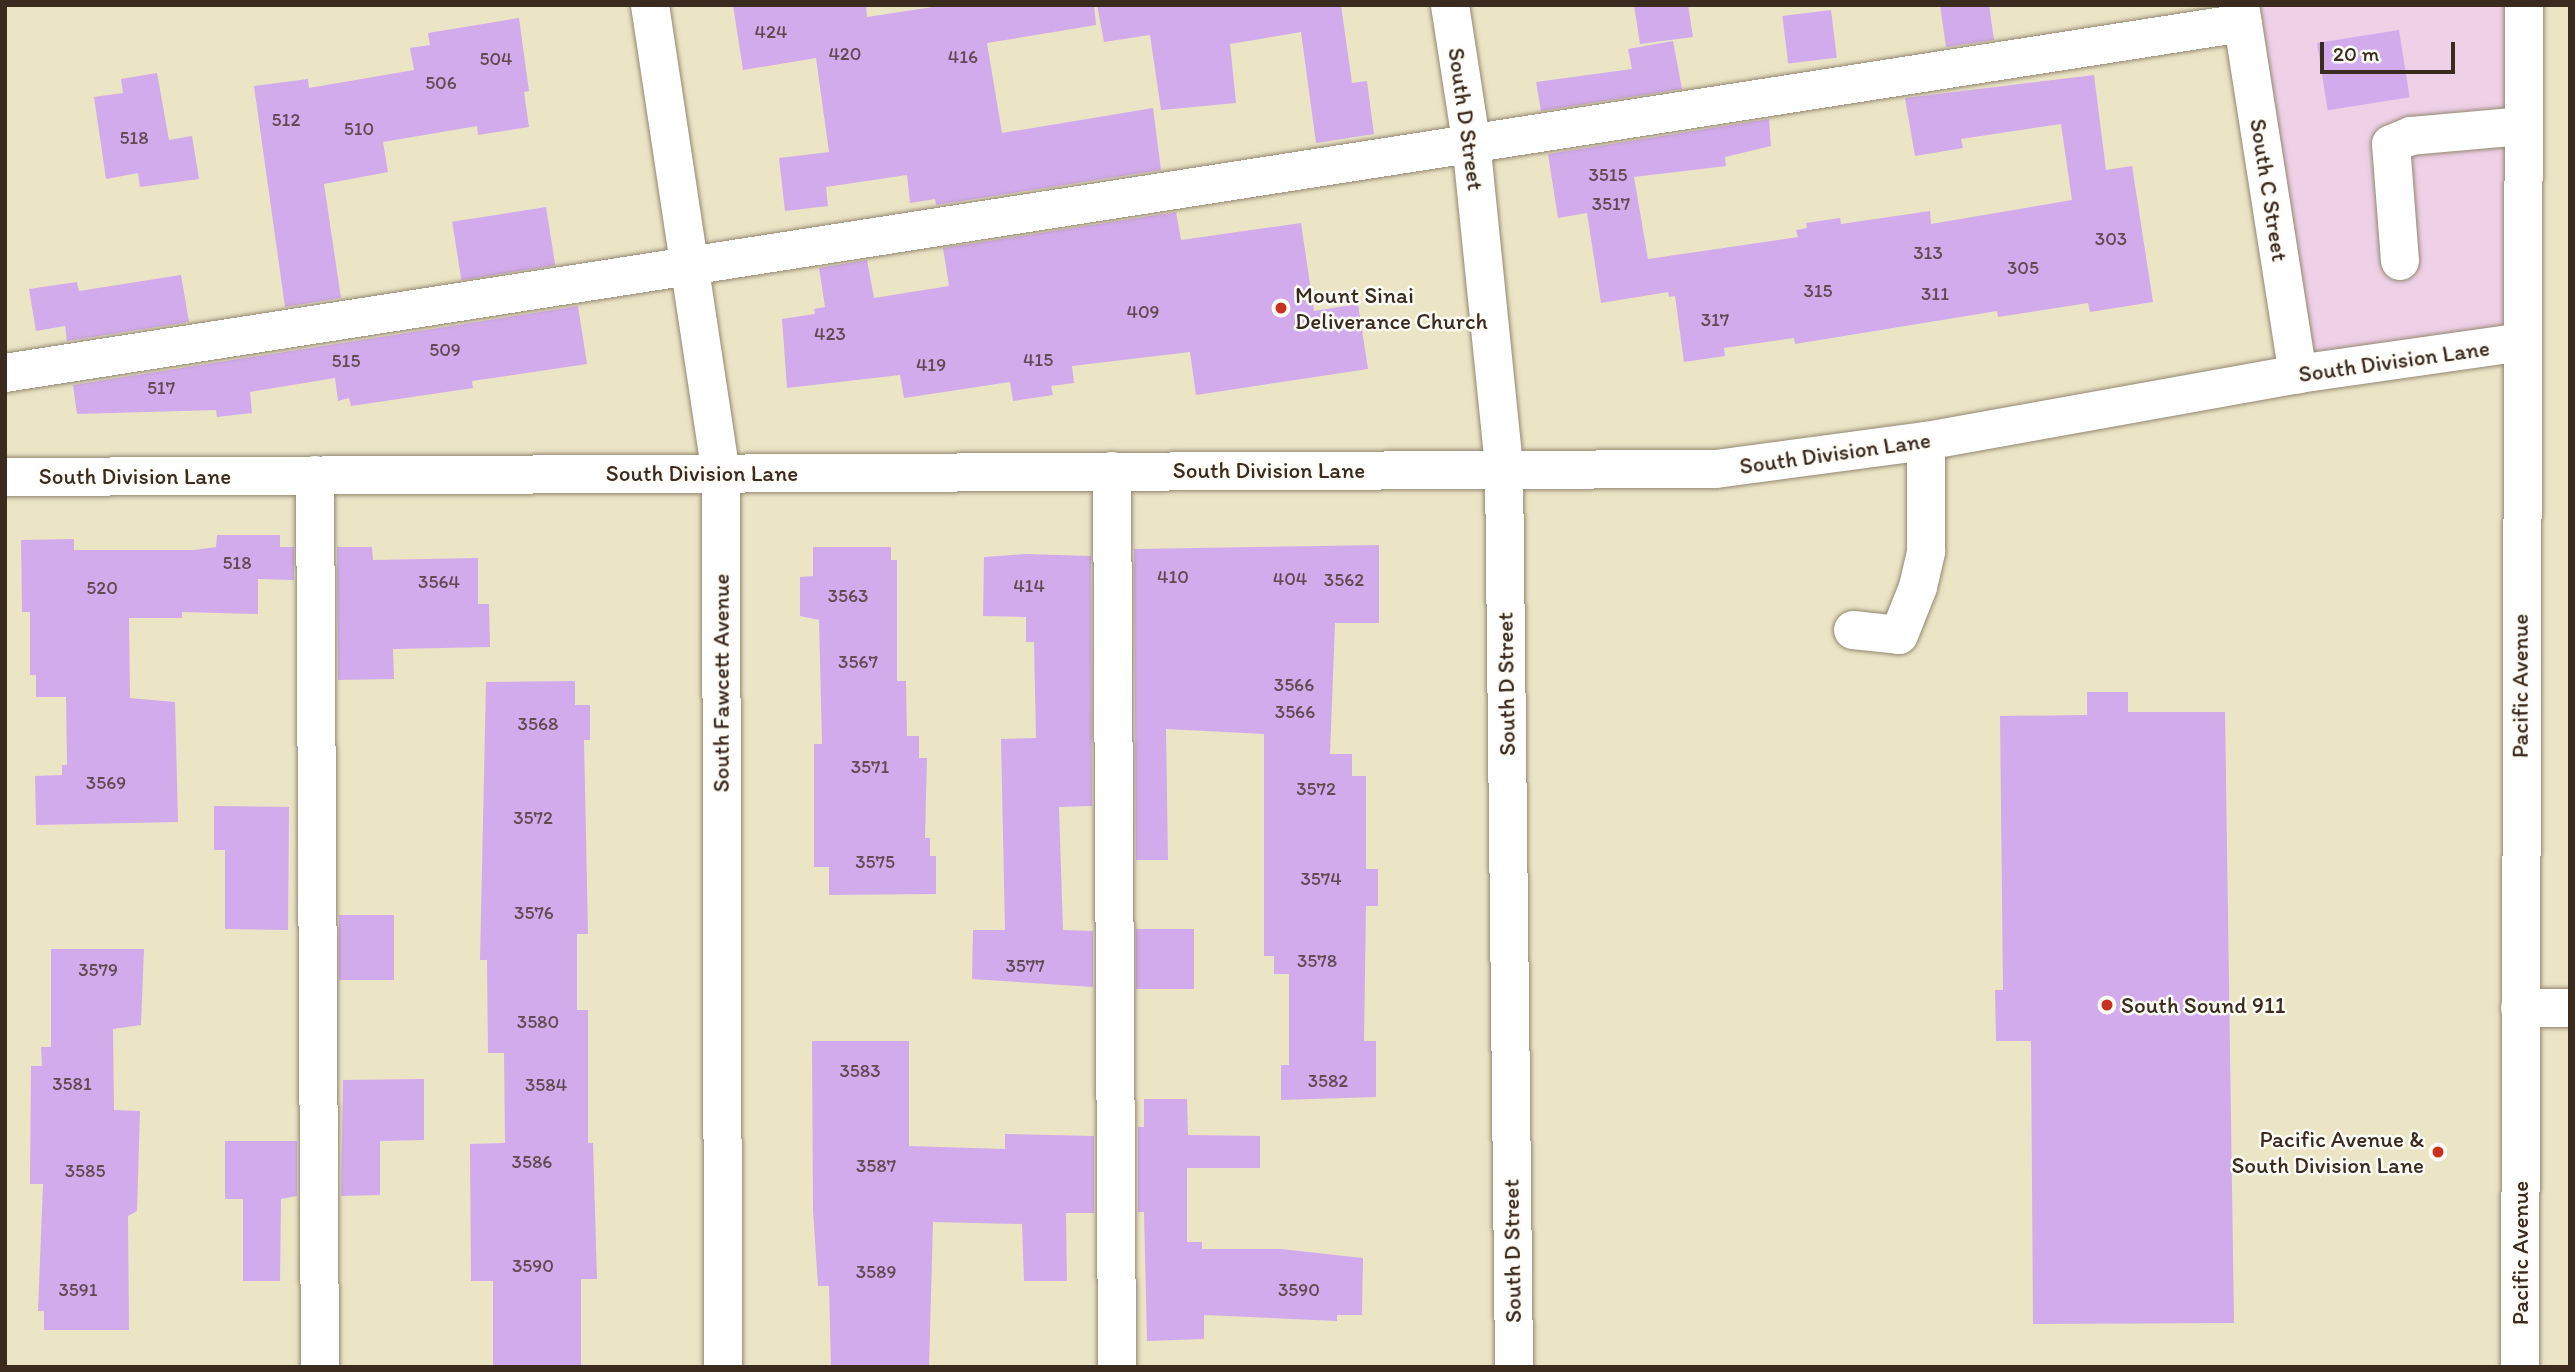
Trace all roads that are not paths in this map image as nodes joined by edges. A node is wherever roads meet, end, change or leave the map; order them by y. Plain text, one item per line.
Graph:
1 (650, 5) edge
2 (1450, 5) edge
3 (2524, 5) edge
4 (2242, 14) edge
5 (2524, 126) junction
6 (1471, 141) junction
7 (2400, 261) dead end
8 (689, 265) junction
9 (2522, 342) junction
10 (5, 373) edge
11 (2298, 374) junction
12 (1926, 441) junction
13 (1504, 468) junction
14 (1112, 471) junction
15 (721, 474) junction
16 (315, 475) junction
17 (5, 477) edge
18 (1853, 630) dead end
19 (2520, 1008) junction
20 (2570, 1008) edge
21 (320, 1367) edge
22 (723, 1367) edge
23 (1117, 1367) edge
24 (1514, 1367) edge
25 (2520, 1367) edge

1 - 8 street, South Fawcett Avenue
2 - 6 street, South D Street
3 - 5 street, Pacific Avenue
4 - 6 street
4 - 11 street, South C Street
5 - 7 street
5 - 9 street, Pacific Avenue
6 - 8 street
6 - 13 street, South D Street
8 - 10 street
8 - 15 street, South Fawcett Avenue
9 - 11 street, South Division Lane
9 - 19 street, Pacific Avenue
11 - 12 street, South Division Lane
12 - 13 street, South Division Lane
12 - 18 street
13 - 14 street, South Division Lane
13 - 24 street, South D Street
14 - 15 street, South Division Lane
14 - 23 street
15 - 16 street, South Division Lane
15 - 22 street, South Fawcett Avenue
16 - 17 street, South Division Lane
16 - 21 street
19 - 20 street
19 - 25 street, Pacific Avenue

